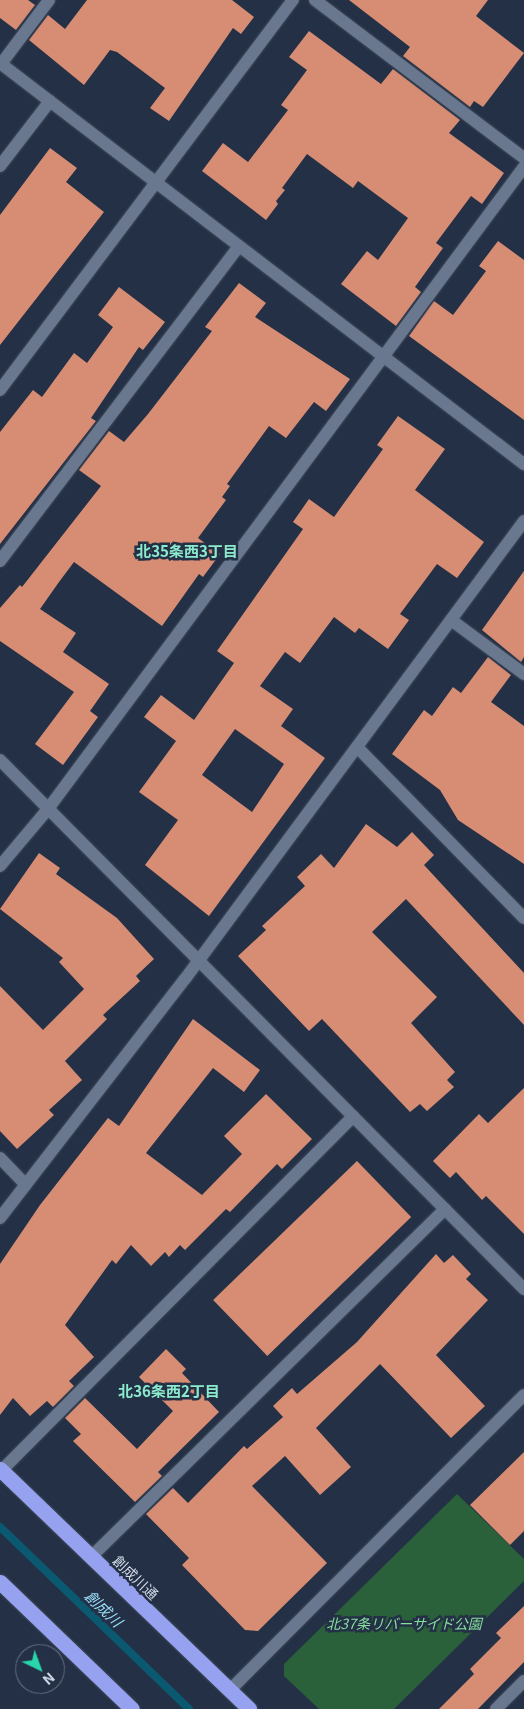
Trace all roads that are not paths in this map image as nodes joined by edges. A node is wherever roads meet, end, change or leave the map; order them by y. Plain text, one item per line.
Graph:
1 (49, 0) edge
2 (293, 0) edge
3 (315, 0) edge
4 (1, 63) edge
5 (50, 101) junction
6 (524, 158) edge
7 (0, 166) edge
8 (524, 167) edge
9 (157, 184) junction
10 (239, 246) junction
11 (383, 356) junction
12 (0, 390) edge
13 (524, 464) edge
14 (524, 521) edge
15 (0, 561) edge
16 (450, 620) junction
17 (524, 674) edge
18 (357, 747) junction
19 (0, 760) edge
20 (48, 809) junction
21 (0, 866) edge
22 (524, 918) edge
23 (199, 960) junction
24 (353, 1116) junction
25 (0, 1158) edge
26 (26, 1185) junction
27 (445, 1208) junction
28 (0, 1218) edge
29 (524, 1288) edge
30 (524, 1395) edge
31 (1, 1470) edge
32 (92, 1556) junction
33 (0, 1582) edge
34 (524, 1681) edge
35 (230, 1691) junction
36 (132, 1709) edge
37 (248, 1709) edge
38 (496, 1709) edge

1 - 4 street
2 - 9 street
3 - 6 street
4 - 5 street
5 - 7 street
5 - 9 street
8 - 11 street
9 - 10 street
9 - 12 street
10 - 11 street
10 - 15 street
11 - 13 street
11 - 20 street
14 - 16 street
16 - 17 street
16 - 18 street
18 - 22 street
18 - 23 street
19 - 20 street
20 - 21 street
20 - 23 street
23 - 24 street
23 - 26 street
24 - 27 street
24 - 31 street
25 - 26 street
26 - 28 street
27 - 29 street
27 - 32 street
30 - 35 street
31 - 32 highway, 創成川通
32 - 35 highway, 創成川通
33 - 36 highway
34 - 38 street
35 - 37 highway, 創成川通

